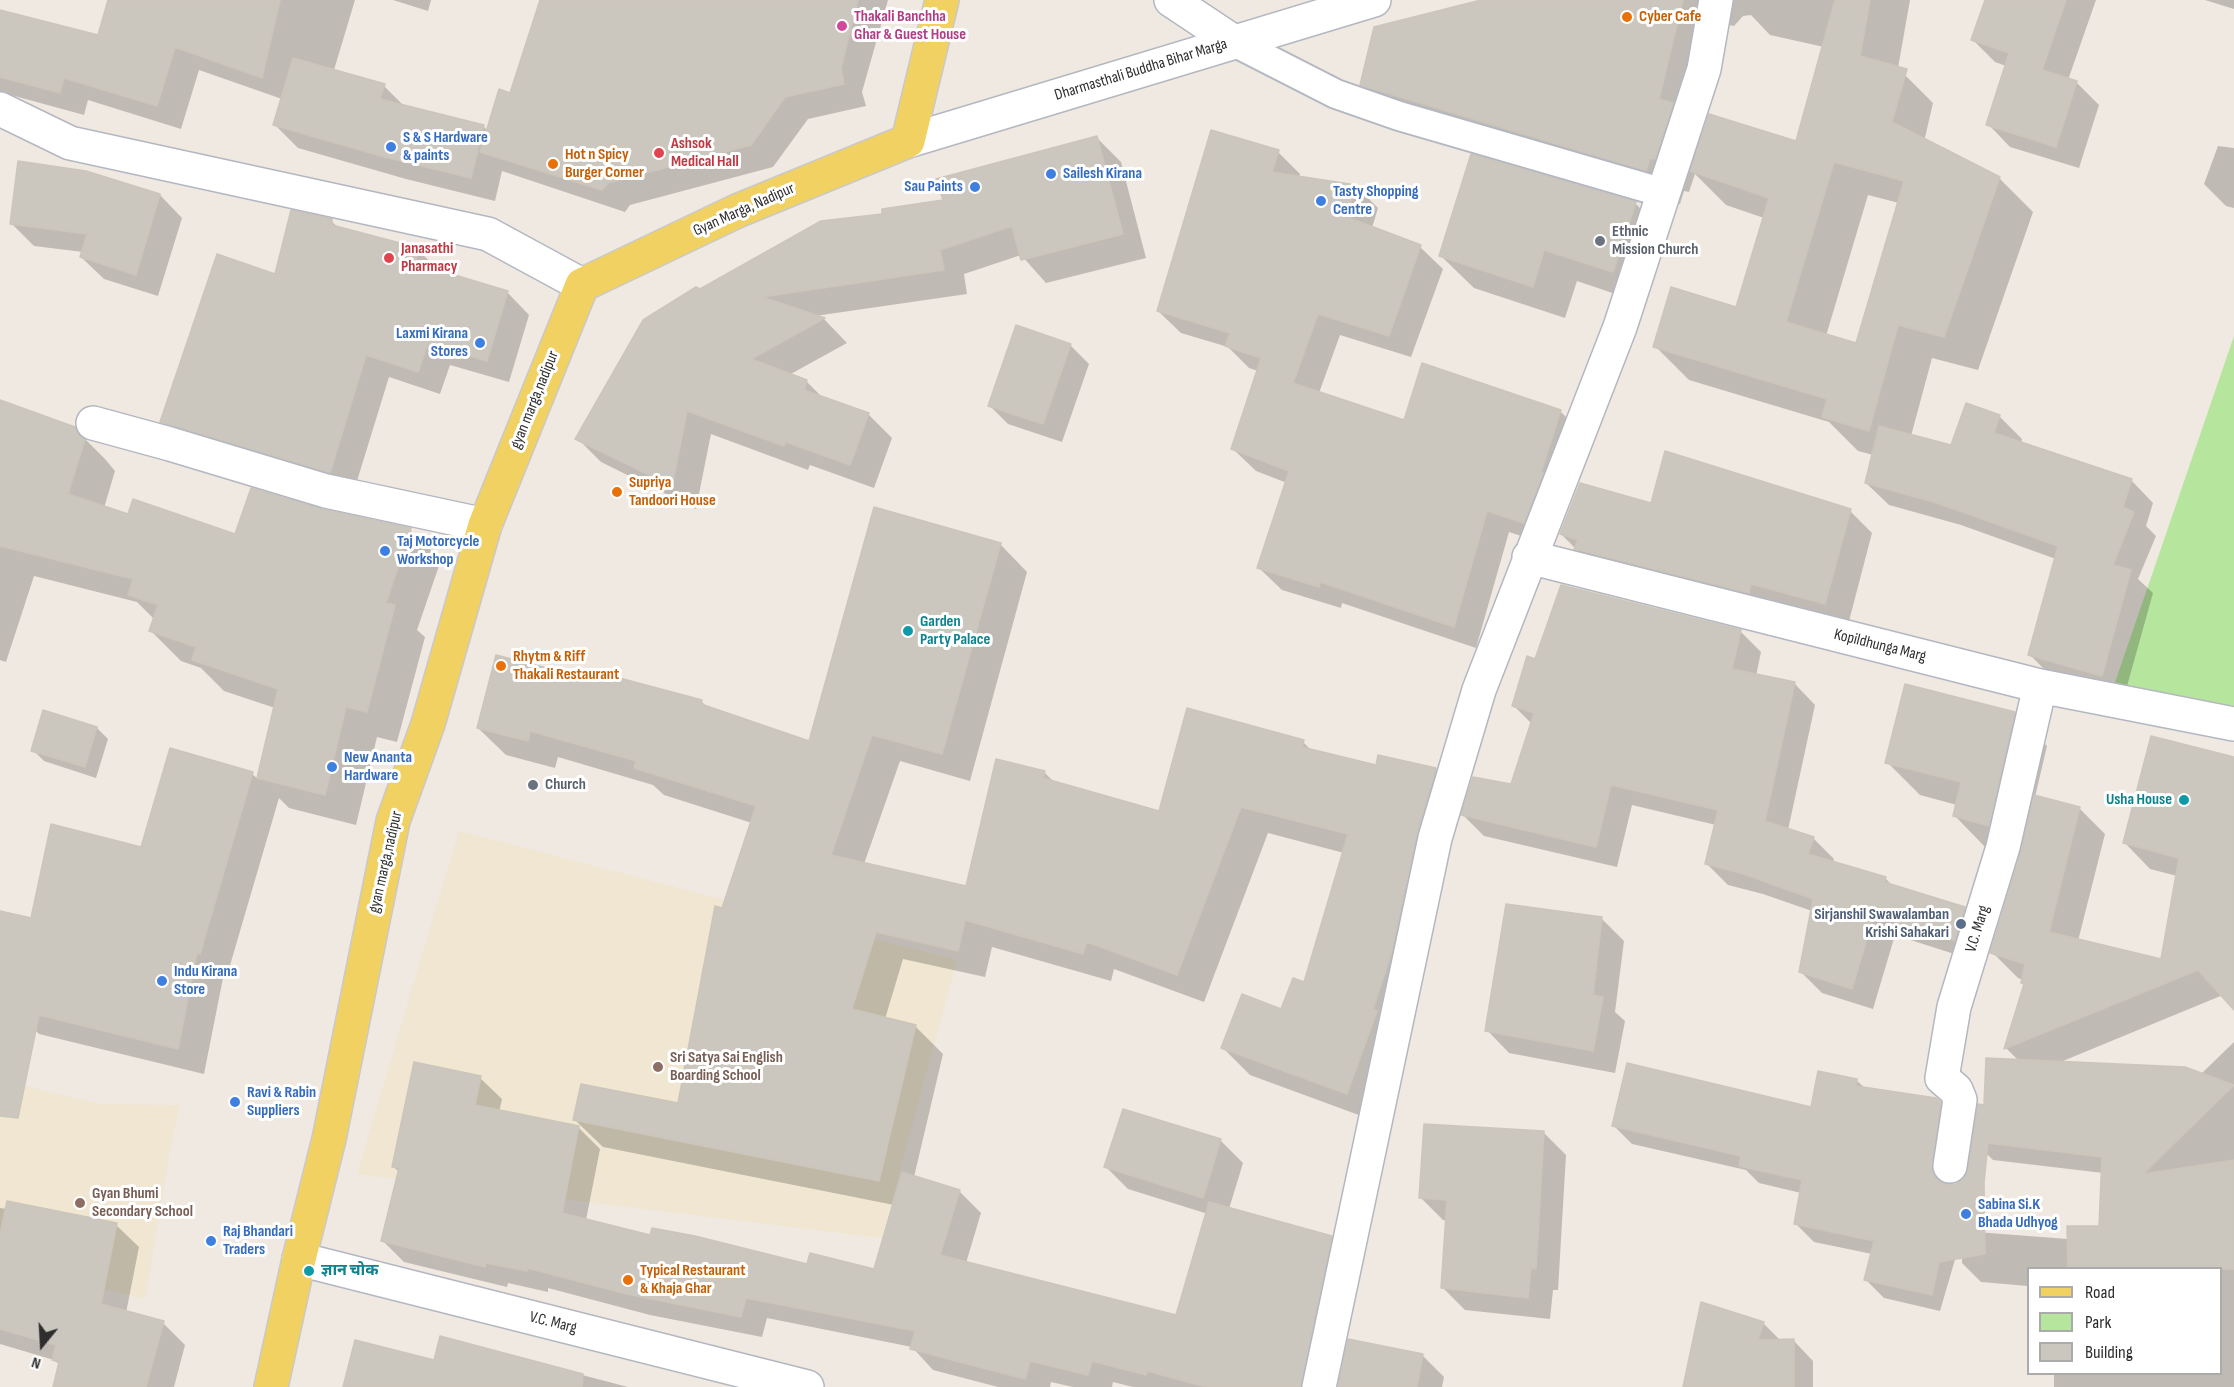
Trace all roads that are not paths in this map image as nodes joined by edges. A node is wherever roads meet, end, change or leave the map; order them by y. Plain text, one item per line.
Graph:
1 (942, 0) edge
2 (1172, 0) edge
3 (1374, 0) edge
4 (1716, 0) edge
5 (1234, 42) junction
6 (0, 109) edge
7 (908, 141) junction
8 (1664, 193) junction
9 (582, 285) junction
10 (93, 423) dead end
11 (485, 525) junction
12 (1529, 557) junction
13 (2040, 686) junction
14 (2234, 724) edge
15 (1950, 1166) dead end
16 (299, 1259) junction
17 (271, 1387) edge
18 (807, 1387) edge
19 (1319, 1387) edge

1 - 7 main road
2 - 5 street
3 - 5 street, Dharmasthali Buddha Bihar Marga
4 - 8 street
5 - 7 street, Dharmasthali Buddha Bihar Marga
5 - 8 lane
6 - 9 street
7 - 9 main road, Gyan Marga, Nadipur
8 - 12 street
9 - 11 main road, gyan marga,nadipur
10 - 11 street
11 - 16 main road, gyan marga,nadipur
12 - 13 street, Kopildhunga Marg
12 - 19 street
13 - 14 street, Kopildhunga Marg
13 - 15 street, V.C. Marg
16 - 17 main road, gyan marga,nadipur
16 - 18 street, V.C. Marg

